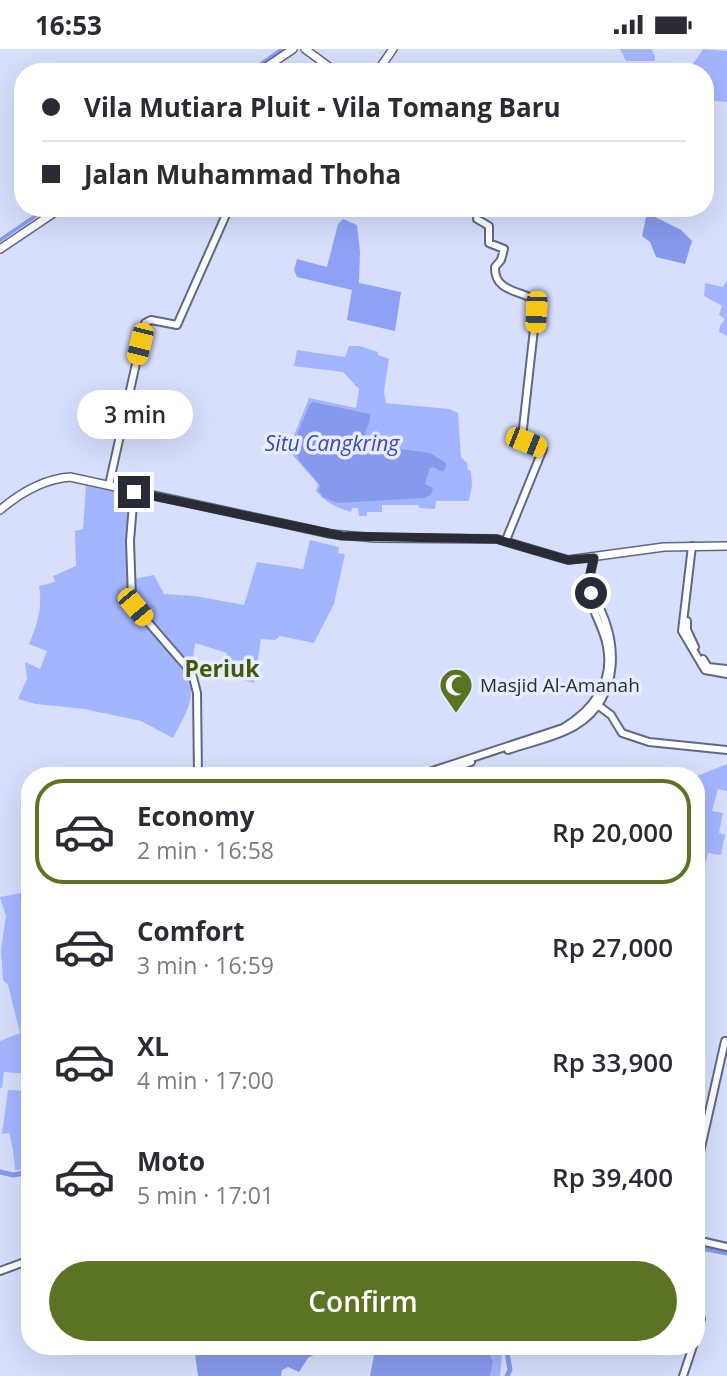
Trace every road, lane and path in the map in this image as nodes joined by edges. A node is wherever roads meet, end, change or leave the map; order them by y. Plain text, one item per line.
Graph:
1 (293, 49) edge
2 (305, 49) edge
3 (272, 63) edge
4 (323, 63) edge
5 (48, 217) edge
6 (225, 217) edge
7 (477, 217) edge
8 (0, 249) edge
9 (109, 485) junction
10 (134, 492) junction
11 (0, 510) edge
12 (506, 540) junction
13 (727, 545) edge
14 (692, 546) junction
15 (594, 558) junction
16 (727, 672) edge
17 (596, 704) junction
18 (727, 750) edge
19 (198, 767) edge
20 (444, 767) edge
21 (458, 767) edge
22 (727, 1032) edge
23 (725, 1041) junction
24 (705, 1122) edge
25 (705, 1130) edge
26 (705, 1241) edge
27 (727, 1246) edge
28 (21, 1260) edge
29 (0, 1268) edge
30 (690, 1355) edge
31 (683, 1376) edge

1 - 3 main road
2 - 4 main road
5 - 8 main road
6 - 9 street
7 - 12 street
9 - 10 main road
9 - 11 main road
10 - 12 main road
10 - 19 street
12 - 15 main road
13 - 14 main road
14 - 15 main road
14 - 16 street
15 - 17 street
17 - 18 street
17 - 20 street
17 - 21 street
22 - 23 street
23 - 24 street
23 - 25 street
26 - 27 street
28 - 29 street
30 - 31 street

